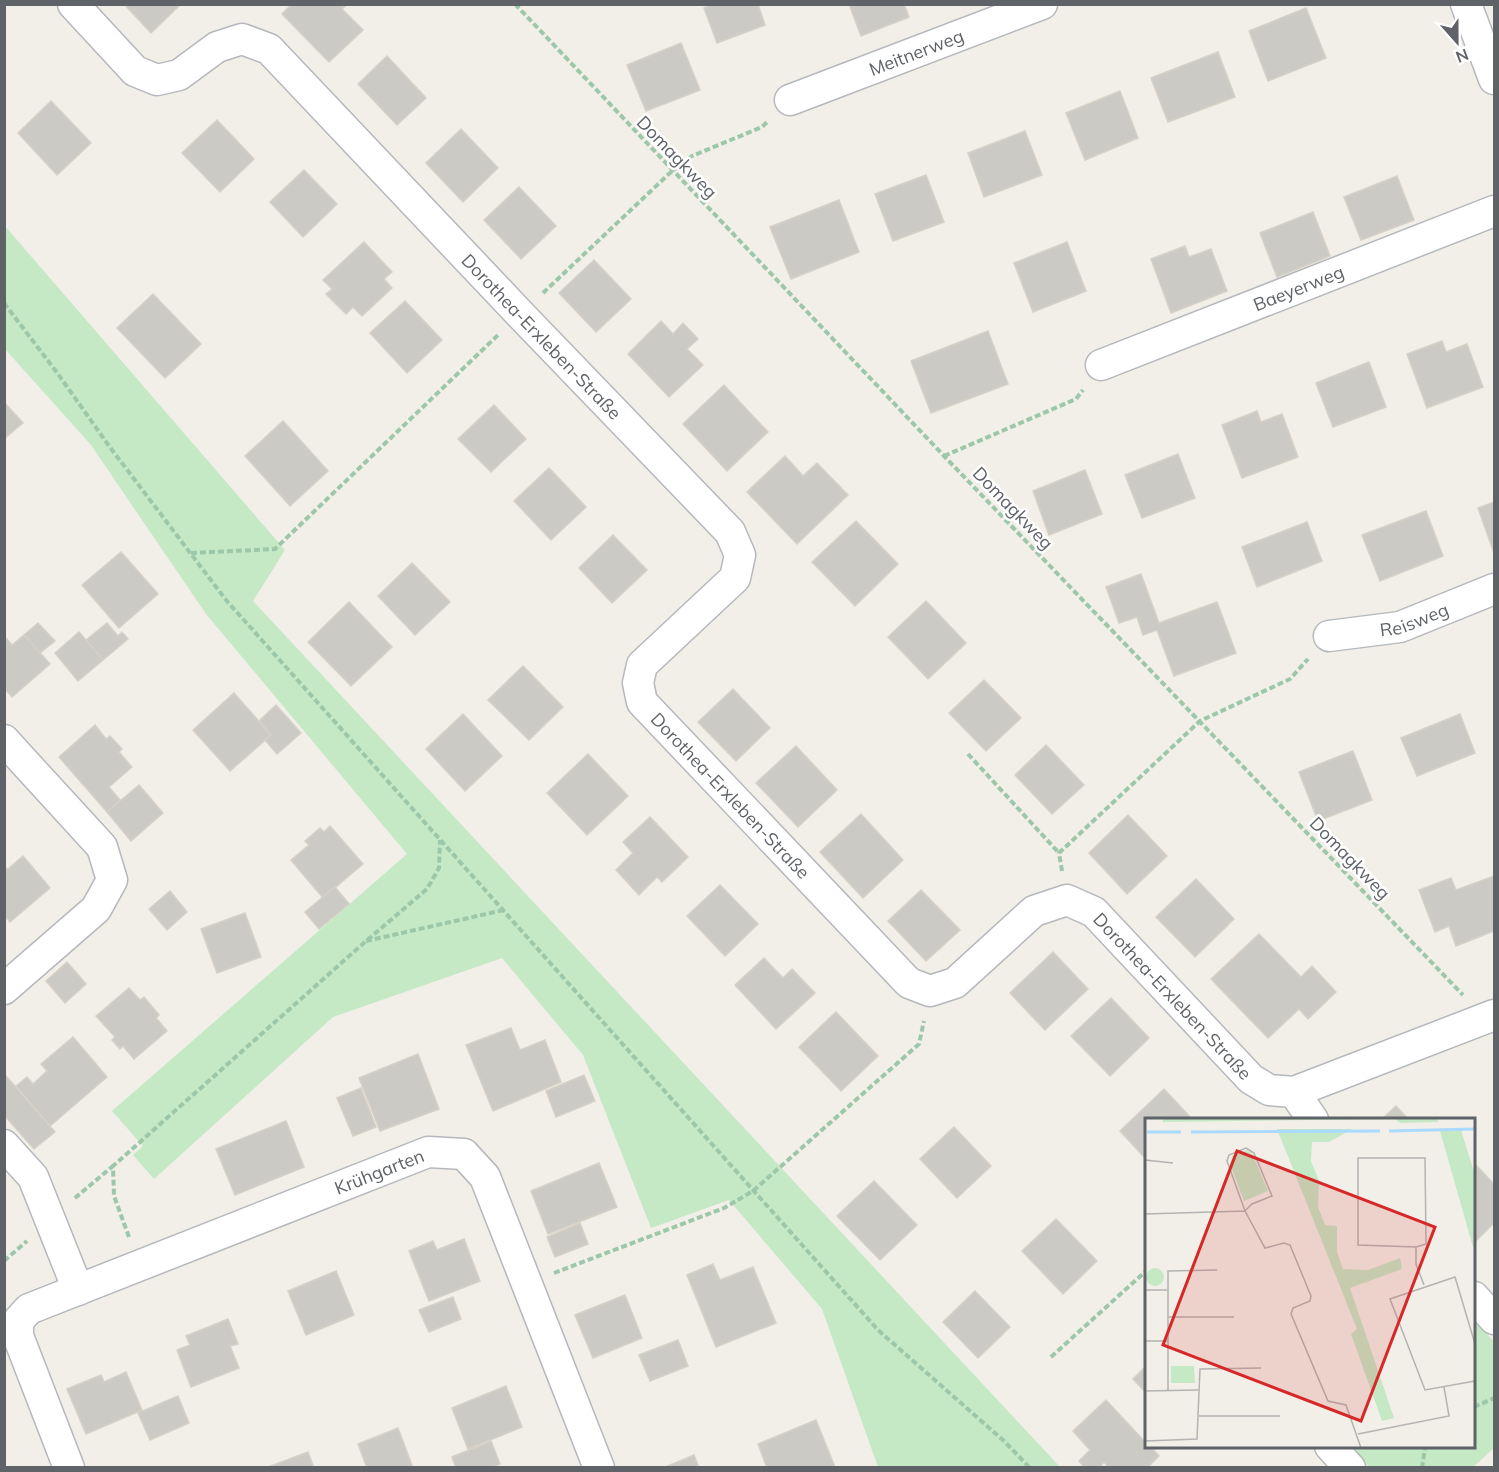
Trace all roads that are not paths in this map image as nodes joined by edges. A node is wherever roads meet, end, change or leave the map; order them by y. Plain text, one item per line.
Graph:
1 (73, 4) edge
2 (1042, 4) edge
3 (1466, 4) edge
4 (1487, 38) edge
5 (1494, 79) edge
6 (790, 100) road end
7 (1494, 211) edge
8 (1101, 365) road end
9 (1494, 590) edge
10 (1329, 636) road end
11 (4, 740) edge
12 (4, 989) edge
13 (1490, 1017) edge
14 (1294, 1092) junction
15 (1283, 1118) edge
16 (1312, 1118) edge
17 (4, 1144) edge
18 (78, 1290) junction
19 (1475, 1299) edge
20 (1494, 1319) edge
21 (1332, 1448) edge
22 (69, 1467) edge
23 (599, 1467) edge
24 (1350, 1467) edge

1 - 14 street, Dorothea-Erxleben-Straße
2 - 6 street, Meitnerweg
3 - 4 street
4 - 5 street
7 - 8 street, Baeyerweg
9 - 10 street, Reisweg
11 - 12 street
13 - 14 street, Dorothea-Erxleben-Straße
14 - 15 street
14 - 16 street
17 - 18 street
18 - 22 street, Krühgarten
18 - 23 street, Krühgarten
19 - 20 street
21 - 24 street

